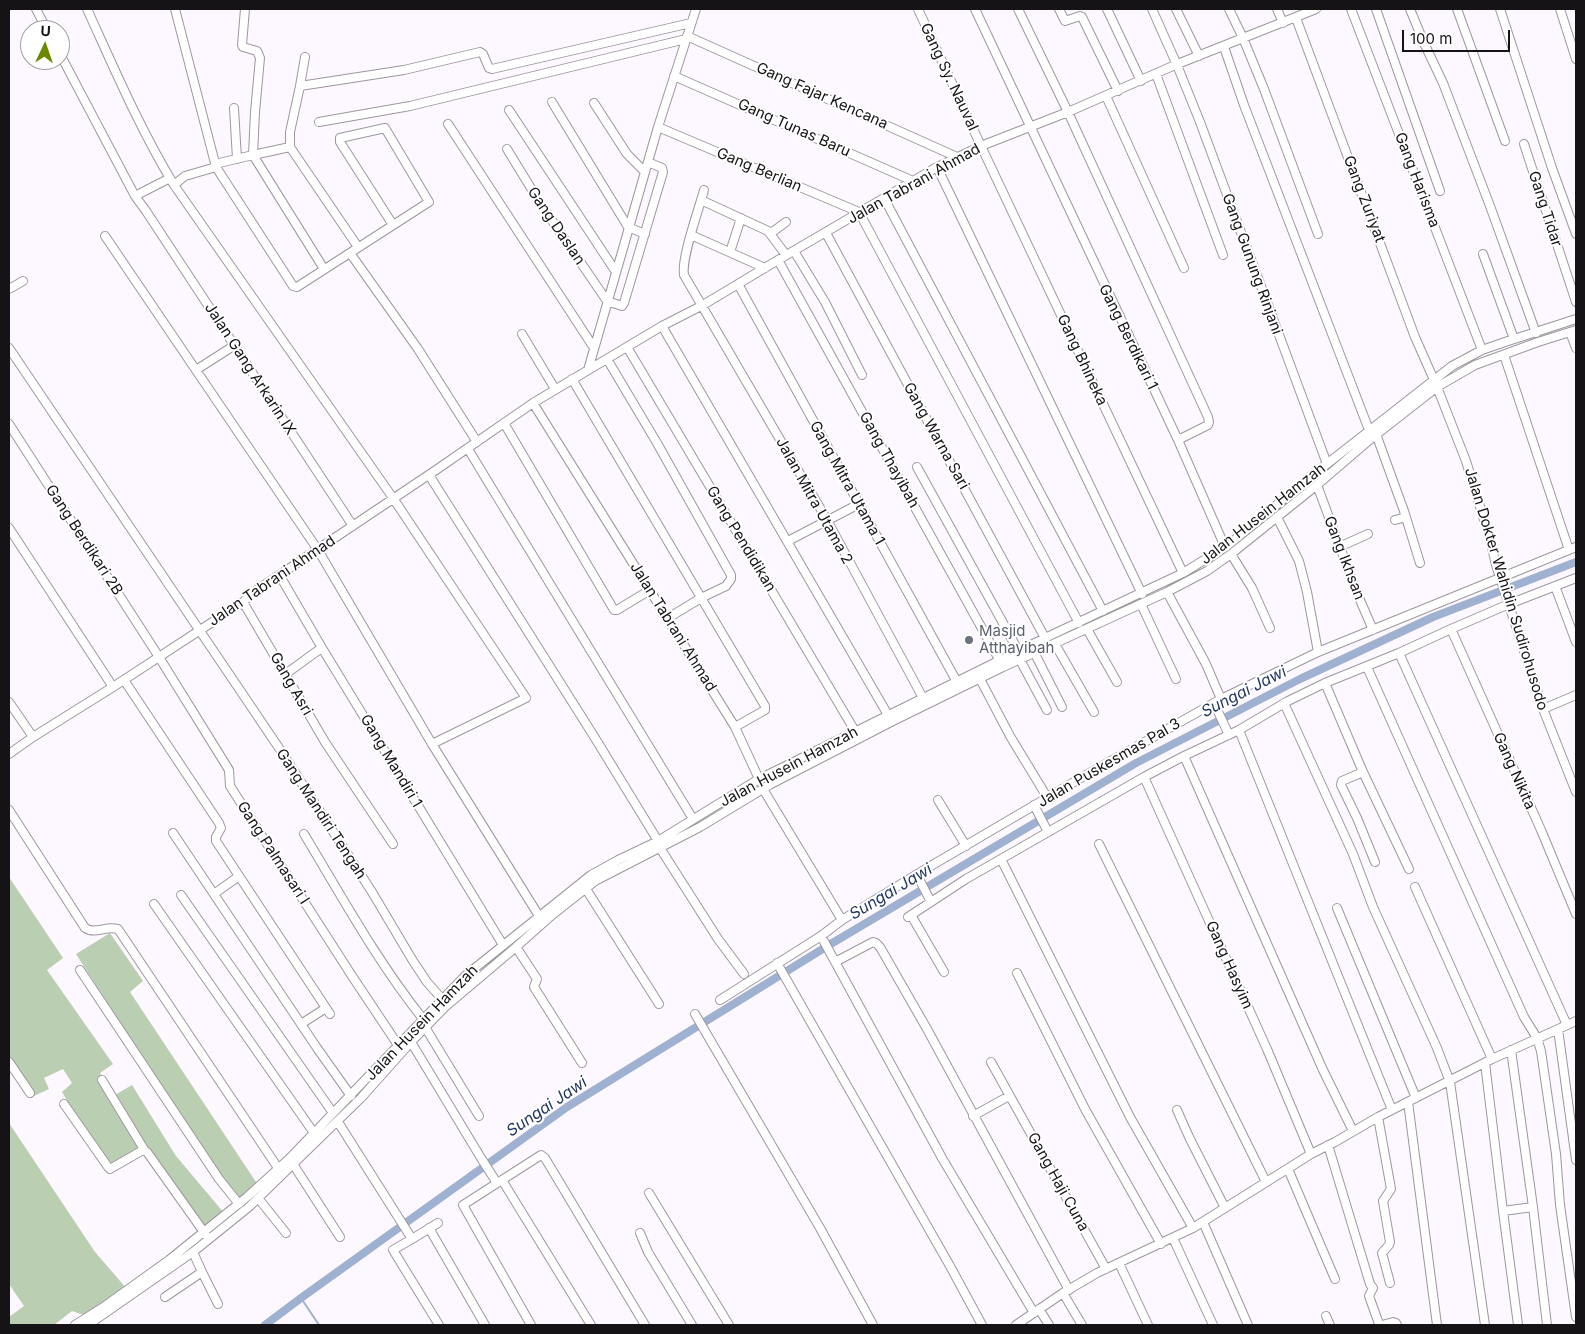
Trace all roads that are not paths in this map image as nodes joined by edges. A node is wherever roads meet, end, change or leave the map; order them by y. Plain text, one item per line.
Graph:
1 (87, 9) edge
2 (175, 9) edge
3 (245, 9) edge
4 (696, 9) edge
5 (918, 9) edge
6 (975, 9) edge
7 (1018, 9) edge
8 (1059, 9) edge
9 (1107, 9) edge
10 (1152, 9) edge
11 (1176, 9) edge
12 (1229, 9) edge
13 (1277, 9) edge
14 (1316, 9) edge
15 (1351, 9) edge
16 (1376, 9) edge
17 (1410, 9) edge
18 (1457, 9) edge
19 (1500, 9) edge
20 (1560, 9) edge
21 (1296, 18) junction
22 (691, 23) junction
23 (1282, 23) junction
24 (686, 37) junction
25 (1243, 38) junction
26 (1224, 47) junction
27 (1199, 56) junction
28 (305, 57) dead end
29 (1576, 59) edge
30 (1178, 64) junction
31 (68, 70) edge
32 (1156, 74) junction
33 (674, 76) junction
34 (1141, 81) junction
35 (300, 86) junction
36 (1118, 91) junction
37 (1106, 96) junction
38 (552, 102) dead end
39 (594, 103) dead end
40 (234, 108) dead end
41 (509, 110) dead end
42 (1068, 112) junction
43 (319, 122) dead end
44 (448, 124) dead end
45 (658, 127) junction
46 (1030, 127) junction
47 (1505, 141) dead end
48 (1524, 144) dead end
49 (981, 146) junction
50 (290, 147) junction
51 (507, 149) dead end
52 (253, 155) junction
53 (957, 157) junction
54 (237, 159) junction
55 (648, 162) junction
56 (215, 166) junction
57 (938, 167) junction
58 (645, 172) junction
59 (172, 181) junction
60 (914, 181) junction
61 (704, 190) dead end
62 (1440, 191) dead end
63 (135, 196) junction
64 (884, 198) junction
65 (701, 200) junction
66 (859, 212) junction
67 (741, 218) junction
68 (786, 222) dead end
69 (393, 225) junction
70 (628, 227) junction
71 (826, 233) junction
72 (645, 234) junction
73 (771, 234) junction
74 (1318, 234) dead end
75 (1576, 234) edge
76 (105, 236) dead end
77 (691, 236) junction
78 (358, 247) junction
79 (794, 250) junction
80 (730, 252) junction
81 (350, 253) junction
82 (1483, 254) dead end
83 (1223, 255) dead end
84 (782, 258) junction
85 (619, 259) junction
86 (636, 265) junction
87 (765, 268) junction
88 (1184, 268) dead end
89 (324, 269) junction
90 (616, 272) junction
91 (23, 281) dead end
92 (738, 284) junction
93 (9, 289) edge
94 (608, 301) junction
95 (1576, 302) edge
96 (703, 305) junction
97 (1576, 319) edge
98 (662, 326) junction
99 (1573, 331) edge
100 (1536, 333) junction
101 (522, 334) dead end
102 (1514, 339) junction
103 (234, 345) junction
104 (627, 347) junction
105 (9, 348) edge
106 (594, 348) junction
107 (1576, 348) edge
108 (1482, 350) junction
109 (1504, 355) junction
110 (607, 359) junction
111 (196, 370) junction
112 (588, 370) junction
113 (862, 375) dead end
114 (572, 379) junction
115 (1435, 383) junction
116 (555, 390) junction
117 (533, 402) junction
118 (504, 423) junction
119 (9, 424) edge
120 (1373, 432) junction
121 (1178, 440) junction
122 (477, 442) junction
123 (468, 449) junction
124 (1327, 464) junction
125 (917, 467) dead end
126 (429, 475) junction
127 (1317, 485) junction
128 (393, 498) junction
129 (859, 504) junction
130 (1277, 517) junction
131 (1406, 517) junction
132 (826, 520) junction
133 (1395, 520) dead end
134 (353, 526) junction
135 (9, 528) edge
136 (1368, 534) dead end
137 (788, 541) junction
138 (1225, 547) junction
139 (1339, 547) junction
140 (1573, 549) edge
141 (318, 550) junction
142 (1231, 554) junction
143 (1420, 563) dead end
144 (1184, 573) junction
145 (280, 576) junction
146 (1501, 578) junction
147 (1576, 578) edge
148 (1555, 586) junction
149 (650, 590) junction
150 (1167, 592) junction
151 (1142, 594) junction
152 (701, 598) junction
153 (243, 602) junction
154 (1141, 604) junction
155 (1509, 604) junction
156 (1103, 611) junction
157 (668, 618) junction
158 (1079, 622) junction
159 (1270, 628) dead end
160 (1087, 629) junction
161 (1451, 629) junction
162 (199, 630) junction
163 (1374, 630) junction
164 (1046, 638) junction
165 (1576, 642) edge
166 (1055, 644) junction
167 (1031, 646) junction
168 (322, 648) junction
169 (1020, 652) junction
170 (1318, 652) junction
171 (1399, 653) junction
172 (1035, 654) junction
173 (159, 657) junction
174 (1020, 660) junction
175 (1000, 661) junction
176 (1367, 667) junction
177 (286, 674) junction
178 (980, 679) junction
179 (1176, 679) dead end
180 (124, 680) junction
181 (957, 682) junction
182 (1117, 682) dead end
183 (1325, 684) junction
184 (113, 687) junction
185 (1576, 695) edge
186 (922, 698) junction
187 (9, 702) edge
188 (1284, 703) junction
189 (1217, 704) junction
190 (1062, 707) dead end
191 (1543, 708) junction
192 (1047, 710) dead end
193 (1094, 712) dead end
194 (888, 715) junction
195 (876, 726) junction
196 (736, 727) junction
197 (1239, 730) junction
198 (855, 731) junction
199 (1228, 733) junction
200 (33, 737) junction
201 (432, 744) junction
202 (9, 754) edge
203 (1184, 756) junction
204 (1363, 772) junction
205 (1144, 777) junction
206 (759, 779) junction
207 (763, 789) junction
208 (1576, 792) edge
209 (1048, 797) junction
210 (938, 800) dead end
211 (1035, 808) junction
212 (9, 810) edge
213 (693, 819) junction
214 (1047, 829) junction
215 (173, 833) dead end
216 (304, 834) dead end
217 (393, 844) dead end
218 (1099, 844) dead end
219 (659, 845) junction
220 (966, 846) junction
221 (1001, 859) junction
222 (1375, 862) dead end
223 (1409, 869) dead end
224 (239, 876) junction
225 (917, 876) junction
226 (1415, 887) dead end
227 (586, 889) junction
228 (214, 894) junction
229 (182, 895) dead end
230 (930, 900) junction
231 (154, 904) dead end
232 (1337, 908) dead end
233 (1576, 914) edge
234 (539, 916) junction
235 (842, 920) junction
236 (531, 928) junction
237 (822, 938) junction
238 (503, 945) junction
239 (516, 947) junction
240 (834, 960) junction
241 (779, 966) junction
242 (80, 970) dead end
243 (944, 972) dead end
244 (1017, 973) dead end
245 (744, 974) dead end
246 (442, 999) junction
247 (720, 1000) dead end
248 (659, 1004) dead end
249 (697, 1017) dead end
250 (1576, 1021) edge
251 (424, 1023) junction
252 (302, 1024) junction
253 (1567, 1025) junction
254 (1558, 1029) junction
255 (1537, 1038) junction
256 (410, 1042) junction
257 (398, 1046) junction
258 (1510, 1050) junction
259 (1488, 1061) junction
260 (9, 1062) edge
261 (991, 1062) dead end
262 (582, 1063) dead end
263 (102, 1080) dead end
264 (1450, 1082) junction
265 (358, 1089) junction
266 (30, 1093) dead end
267 (364, 1095) junction
268 (351, 1096) junction
269 (1010, 1096) junction
270 (1416, 1098) junction
271 (1408, 1102) junction
272 (64, 1104) dead end
273 (1177, 1110) dead end
274 (1392, 1110) junction
275 (334, 1112) junction
276 (478, 1116) dead end
277 (973, 1116) junction
278 (1378, 1117) junction
279 (338, 1122) junction
280 (1353, 1131) junction
281 (314, 1133) junction
282 (1328, 1145) junction
283 (145, 1151) junction
284 (1311, 1154) junction
285 (1576, 1160) edge
286 (293, 1164) junction
287 (278, 1168) junction
288 (1288, 1169) junction
289 (500, 1182) junction
290 (1266, 1182) junction
291 (650, 1193) dead end
292 (258, 1198) junction
293 (239, 1204) junction
294 (1225, 1208) junction
295 (1533, 1208) junction
296 (1503, 1211) junction
297 (1203, 1222) junction
298 (438, 1223) dead end
299 (429, 1228) junction
300 (1193, 1228) junction
301 (286, 1233) dead end
302 (640, 1233) dead end
303 (206, 1235) junction
304 (409, 1236) junction
305 (340, 1237) dead end
306 (1173, 1238) junction
307 (1161, 1244) junction
308 (192, 1252) junction
309 (1119, 1263) junction
310 (1106, 1269) junction
311 (202, 1272) junction
312 (1335, 1279) dead end
313 (1390, 1284) dead end
314 (1066, 1292) junction
315 (164, 1296) dead end
316 (218, 1304) dead end
317 (1036, 1311) junction
318 (1326, 1316) dead end
319 (1576, 1317) edge
320 (644, 1323) edge
321 (74, 1325) edge
322 (88, 1325) edge
323 (439, 1325) edge
324 (485, 1325) edge
325 (531, 1325) edge
326 (591, 1325) edge
327 (634, 1325) edge
328 (692, 1325) edge
329 (729, 1325) edge
330 (873, 1325) edge
331 (982, 1325) edge
332 (1016, 1325) edge
333 (1049, 1325) edge
334 (1082, 1325) edge
335 (1148, 1325) edge
336 (1212, 1325) edge
337 (1248, 1325) edge
338 (1330, 1325) edge
339 (1381, 1325) edge
340 (1397, 1325) edge
341 (1437, 1325) edge
342 (1485, 1325) edge
343 (1518, 1325) edge
344 (1547, 1325) edge

1 - 59 street
2 - 56 street
3 - 52 street
4 - 22 street
5 - 49 street, Gang Sy. Nauval
6 - 46 street, Gang Berdikari 1
7 - 42 street
8 - 36 street
9 - 34 street
10 - 30 street, Gang Gunung Rinjani
11 - 27 street
12 - 25 street
13 - 23 street
14 - 21 street, Jalan Tabrani Ahmad
15 - 108 street, Gang Harisma
16 - 62 street
17 - 100 street
18 - 47 street
19 - 75 street
20 - 29 street
21 - 23 street, Jalan Tabrani Ahmad
21 - 115 street, Gang Zuriyat
22 - 24 street
22 - 35 street
23 - 25 street, Jalan Tabrani Ahmad
24 - 33 street
24 - 43 street
24 - 53 street, Gang Fajar Kencana
25 - 26 street, Jalan Tabrani Ahmad
25 - 74 street
26 - 27 street, Jalan Tabrani Ahmad
26 - 120 street
27 - 30 street, Jalan Tabrani Ahmad
28 - 35 street
30 - 32 street, Jalan Tabrani Ahmad
30 - 124 street, Gang Gunung Rinjani
31 - 63 street, Jalan Gang Arkarin IX
32 - 34 street, Jalan Tabrani Ahmad
32 - 83 street
33 - 45 street
33 - 60 street, Gang Tunas Baru
34 - 36 street, Jalan Tabrani Ahmad
35 - 50 street
36 - 37 street, Jalan Tabrani Ahmad
37 - 42 street, Jalan Tabrani Ahmad
37 - 88 street
38 - 70 street
39 - 58 street
40 - 54 street
41 - 90 street
42 - 46 street, Jalan Tabrani Ahmad
42 - 121 street
44 - 106 street
45 - 55 street
45 - 66 street, Gang Berlian
46 - 49 street, Jalan Tabrani Ahmad
46 - 121 street, Gang Berdikari 1
48 - 95 street, Gang Tidar
49 - 53 street, Jalan Tabrani Ahmad
49 - 144 street, Gang Bhineka
50 - 52 street
50 - 78 street
51 - 94 street, Gang Daslan
52 - 54 street
52 - 89 street
53 - 57 street, Jalan Tabrani Ahmad
54 - 56 street
55 - 58 street
55 - 72 street
56 - 59 street
56 - 89 street
57 - 60 street, Jalan Tabrani Ahmad
57 - 151 street
58 - 70 street
59 - 63 street
59 - 128 street
60 - 64 street, Jalan Tabrani Ahmad
61 - 65 street, Jalan Mitra Utama 2
63 - 103 street, Jalan Gang Arkarin IX
64 - 66 street, Jalan Tabrani Ahmad
64 - 156 street
65 - 67 street
65 - 77 street, Jalan Mitra Utama 2
66 - 71 street, Jalan Tabrani Ahmad
66 - 158 street
67 - 73 street
67 - 80 street
68 - 73 street
69 - 69 street
69 - 78 street
70 - 72 street
70 - 85 street
71 - 79 street, Jalan Tabrani Ahmad
71 - 164 street, Gang Warna Sari
72 - 86 street
73 - 84 street, Gang Thayibah
76 - 111 street
77 - 80 street
77 - 96 street, Jalan Mitra Utama 2
78 - 81 street
79 - 84 street, Jalan Tabrani Ahmad
79 - 113 street
80 - 87 street
81 - 89 street
81 - 122 street
82 - 102 street
84 - 87 street, Jalan Tabrani Ahmad
84 - 175 street, Gang Thayibah
85 - 86 street
85 - 90 street
86 - 94 street
87 - 92 street, Jalan Tabrani Ahmad
90 - 94 street
91 - 93 street
92 - 96 street, Jalan Tabrani Ahmad
92 - 129 street, Gang Mitra Utama 1
94 - 106 street
96 - 98 street, Jalan Tabrani Ahmad
96 - 132 street, Jalan Mitra Utama 2
97 - 100 street, Jalan Husein Hamzah
98 - 104 street, Jalan Tabrani Ahmad
98 - 137 street
99 - 107 street
99 - 109 street, Jalan Husein Hamzah
100 - 102 street, Jalan Husein Hamzah
101 - 116 street
102 - 108 street, Jalan Husein Hamzah
103 - 111 street
103 - 134 street, Jalan Gang Arkarin IX
104 - 110 street, Jalan Tabrani Ahmad
104 - 198 street, Gang Pendidikan
105 - 162 street, Gang Mandiri Tengah
106 - 112 street
108 - 115 street, Jalan Husein Hamzah
109 - 115 street, Jalan Husein Hamzah
109 - 140 street
110 - 112 street, Jalan Tabrani Ahmad
110 - 152 street
111 - 141 street
112 - 114 street, Jalan Tabrani Ahmad
114 - 116 street, Jalan Tabrani Ahmad
114 - 152 street
115 - 120 street, Jalan Husein Hamzah
115 - 146 street, Jalan Dokter Wahidin Sudirohusodo
116 - 117 street, Jalan Tabrani Ahmad
117 - 118 street, Jalan Tabrani Ahmad
117 - 149 street, Jalan Tabrani Ahmad
118 - 122 street, Jalan Tabrani Ahmad
118 - 149 street
119 - 173 street, Gang Berdikari 2B
120 - 124 street, Jalan Husein Hamzah
120 - 127 street, Jalan Husein Hamzah
120 - 131 street
121 - 138 street, Gang Berdikari 1
122 - 123 street, Jalan Tabrani Ahmad
123 - 126 street, Jalan Tabrani Ahmad
123 - 213 street
124 - 138 street, Jalan Husein Hamzah
125 - 169 street
126 - 128 street, Jalan Tabrani Ahmad
126 - 219 street
127 - 130 street, Jalan Husein Hamzah
127 - 139 street, Gang Ikhsan
128 - 134 street, Jalan Tabrani Ahmad
128 - 201 street
129 - 132 street
129 - 181 street, Gang Mitra Utama 1
130 - 142 street, Jalan Husein Hamzah
130 - 170 street
131 - 133 street
131 - 143 street
132 - 137 street
132 - 186 street, Jalan Mitra Utama 2
134 - 141 street, Jalan Tabrani Ahmad
135 - 184 street
136 - 139 street
137 - 194 street
138 - 144 street, Jalan Husein Hamzah
139 - 163 street, Gang Ikhsan
140 - 146 street, Jalan Puskesmas Pal 3
141 - 145 street, Jalan Tabrani Ahmad
141 - 201 street
142 - 150 street, Jalan Husein Hamzah
142 - 159 street
144 - 151 street, Jalan Husein Hamzah
145 - 153 street, Jalan Tabrani Ahmad
145 - 168 street, Gang Mandiri 1
146 - 155 street, Jalan Dokter Wahidin Sudirohusodo
146 - 163 street, Jalan Puskesmas Pal 3
147 - 148 street
148 - 155 street
148 - 165 street
149 - 157 street, Jalan Tabrani Ahmad
150 - 154 street, Jalan Husein Hamzah
150 - 189 street
151 - 156 street, Jalan Husein Hamzah
152 - 157 street
152 - 196 street
153 - 162 street, Jalan Tabrani Ahmad
153 - 177 street, Gang Asri
154 - 160 street, Jalan Husein Hamzah
154 - 179 street
155 - 161 street
155 - 191 street, Jalan Dokter Wahidin Sudirohusodo
156 - 158 street, Jalan Husein Hamzah
157 - 196 street, Jalan Tabrani Ahmad
158 - 164 street, Jalan Husein Hamzah
160 - 166 street, Jalan Husein Hamzah
160 - 182 street
161 - 171 street
161 - 233 street, Gang Nikita
162 - 173 street, Jalan Tabrani Ahmad
162 - 246 street, Gang Mandiri Tengah
163 - 170 street, Jalan Puskesmas Pal 3
164 - 167 street, Jalan Husein Hamzah
166 - 172 street, Jalan Husein Hamzah
166 - 193 street
167 - 169 street, Jalan Husein Hamzah
167 - 172 street
168 - 177 street
168 - 238 street, Gang Mandiri 1
169 - 175 street, Jalan Husein Hamzah
170 - 189 street, Jalan Puskesmas Pal 3
171 - 176 street
171 - 253 street
172 - 174 street, Jalan Husein Hamzah
172 - 190 street
173 - 180 street, Jalan Tabrani Ahmad
173 - 257 street, Gang Palmasari I
174 - 178 street, Jalan Husein Hamzah
174 - 192 street
175 - 181 street, Jalan Husein Hamzah
176 - 183 street
176 - 255 street
177 - 217 street, Gang Asri
178 - 195 street, Jalan Husein Hamzah
178 - 209 street
180 - 184 street, Jalan Tabrani Ahmad
180 - 224 street
181 - 186 street, Jalan Husein Hamzah
183 - 188 street
183 - 204 street
184 - 200 street, Jalan Tabrani Ahmad
185 - 191 street
186 - 194 street, Jalan Husein Hamzah
187 - 200 street
188 - 197 street
188 - 264 street
189 - 199 street
189 - 209 street, Jalan Puskesmas Pal 3
191 - 208 street, Jalan Dokter Wahidin Sudirohusodo
194 - 195 street, Jalan Husein Hamzah
195 - 198 street, Jalan Husein Hamzah
195 - 207 street, Jalan Husein Hamzah
196 - 206 street, Jalan Tabrani Ahmad
197 - 199 street
197 - 274 street
198 - 206 street, Jalan Husein Hamzah
199 - 203 street
200 - 202 street, Jalan Tabrani Ahmad
201 - 234 street
203 - 205 street
203 - 280 street
204 - 222 street
204 - 223 street
205 - 214 street
205 - 284 street, Gang Hasyim
206 - 213 street, Jalan Husein Hamzah
207 - 219 street, Jalan Husein Hamzah
207 - 235 street
209 - 211 street, Jalan Puskesmas Pal 3
210 - 220 street
211 - 214 street
211 - 220 street, Jalan Puskesmas Pal 3
212 - 287 street
213 - 219 street, Jalan Husein Hamzah
214 - 221 street
215 - 228 street
216 - 251 street
218 - 290 street
219 - 227 street, Jalan Husein Hamzah
219 - 234 street, Jalan Husein Hamzah
219 - 245 street
220 - 225 street, Jalan Puskesmas Pal 3
221 - 230 street
221 - 300 street
224 - 228 street
224 - 252 street
225 - 230 street
225 - 235 street, Jalan Puskesmas Pal 3
226 - 259 street
227 - 236 street, Jalan Husein Hamzah
227 - 248 street
228 - 252 street
229 - 275 street
230 - 243 street
231 - 281 street
232 - 270 street
234 - 236 street, Jalan Husein Hamzah
235 - 237 street, Jalan Puskesmas Pal 3
236 - 238 street, Jalan Husein Hamzah
236 - 239 street, Jalan Husein Hamzah
237 - 240 street
237 - 241 street, Jalan Puskesmas Pal 3
238 - 246 street, Jalan Husein Hamzah
239 - 251 street, Jalan Husein Hamzah
239 - 262 street
240 - 277 street
240 - 317 street
241 - 247 street, Jalan Puskesmas Pal 3
241 - 331 street
242 - 293 street
244 - 307 street
246 - 251 street, Jalan Husein Hamzah
249 - 330 street
250 - 253 street
251 - 256 street, Jalan Husein Hamzah
251 - 257 street, Jalan Husein Hamzah
251 - 276 street
252 - 268 street
253 - 254 street
254 - 255 street
254 - 285 street
255 - 258 street
255 - 319 street
256 - 267 street, Jalan Husein Hamzah
256 - 289 street
257 - 265 street, Jalan Husein Hamzah
258 - 259 street
258 - 295 street
259 - 264 street
259 - 296 street
260 - 266 street
261 - 269 street, Gang Haji Cuna
263 - 283 street
264 - 270 street
264 - 342 street
265 - 267 street
265 - 268 street, Jalan Husein Hamzah
267 - 279 street, Jalan Husein Hamzah
268 - 275 street, Jalan Husein Hamzah
269 - 277 street
269 - 310 street, Gang Haji Cuna
270 - 271 street
271 - 274 street
271 - 341 street
272 - 283 street
273 - 294 street
274 - 278 street
275 - 281 street, Jalan Husein Hamzah
277 - 314 street
278 - 280 street
278 - 313 street
279 - 286 street, Jalan Husein Hamzah
279 - 304 street
280 - 282 street
281 - 287 street, Jalan Husein Hamzah
282 - 284 street
282 - 339 street
283 - 303 street
284 - 288 street
286 - 292 street, Jalan Husein Hamzah
286 - 305 street
287 - 293 street, Jalan Husein Hamzah
288 - 290 street
288 - 312 street
289 - 320 street
289 - 325 street
289 - 326 street
290 - 294 street
291 - 329 street
292 - 301 street
292 - 303 street, Jalan Husein Hamzah
293 - 303 street, Jalan Husein Hamzah
294 - 297 street
295 - 296 street
295 - 344 street
296 - 343 street
297 - 300 street
297 - 337 street
298 - 299 street
299 - 304 street
299 - 324 street
300 - 306 street
302 - 328 street
303 - 308 street, Jalan Husein Hamzah
303 - 321 street, Jalan Husein Hamzah
304 - 323 street
306 - 307 street
306 - 336 street
307 - 309 street
308 - 311 street
308 - 322 street, Jalan Husein Hamzah
309 - 310 street
309 - 335 street
310 - 314 street
311 - 315 street
311 - 316 street
314 - 317 street
314 - 334 street
317 - 332 street
317 - 333 street
318 - 338 street
320 - 327 street
339 - 340 street

